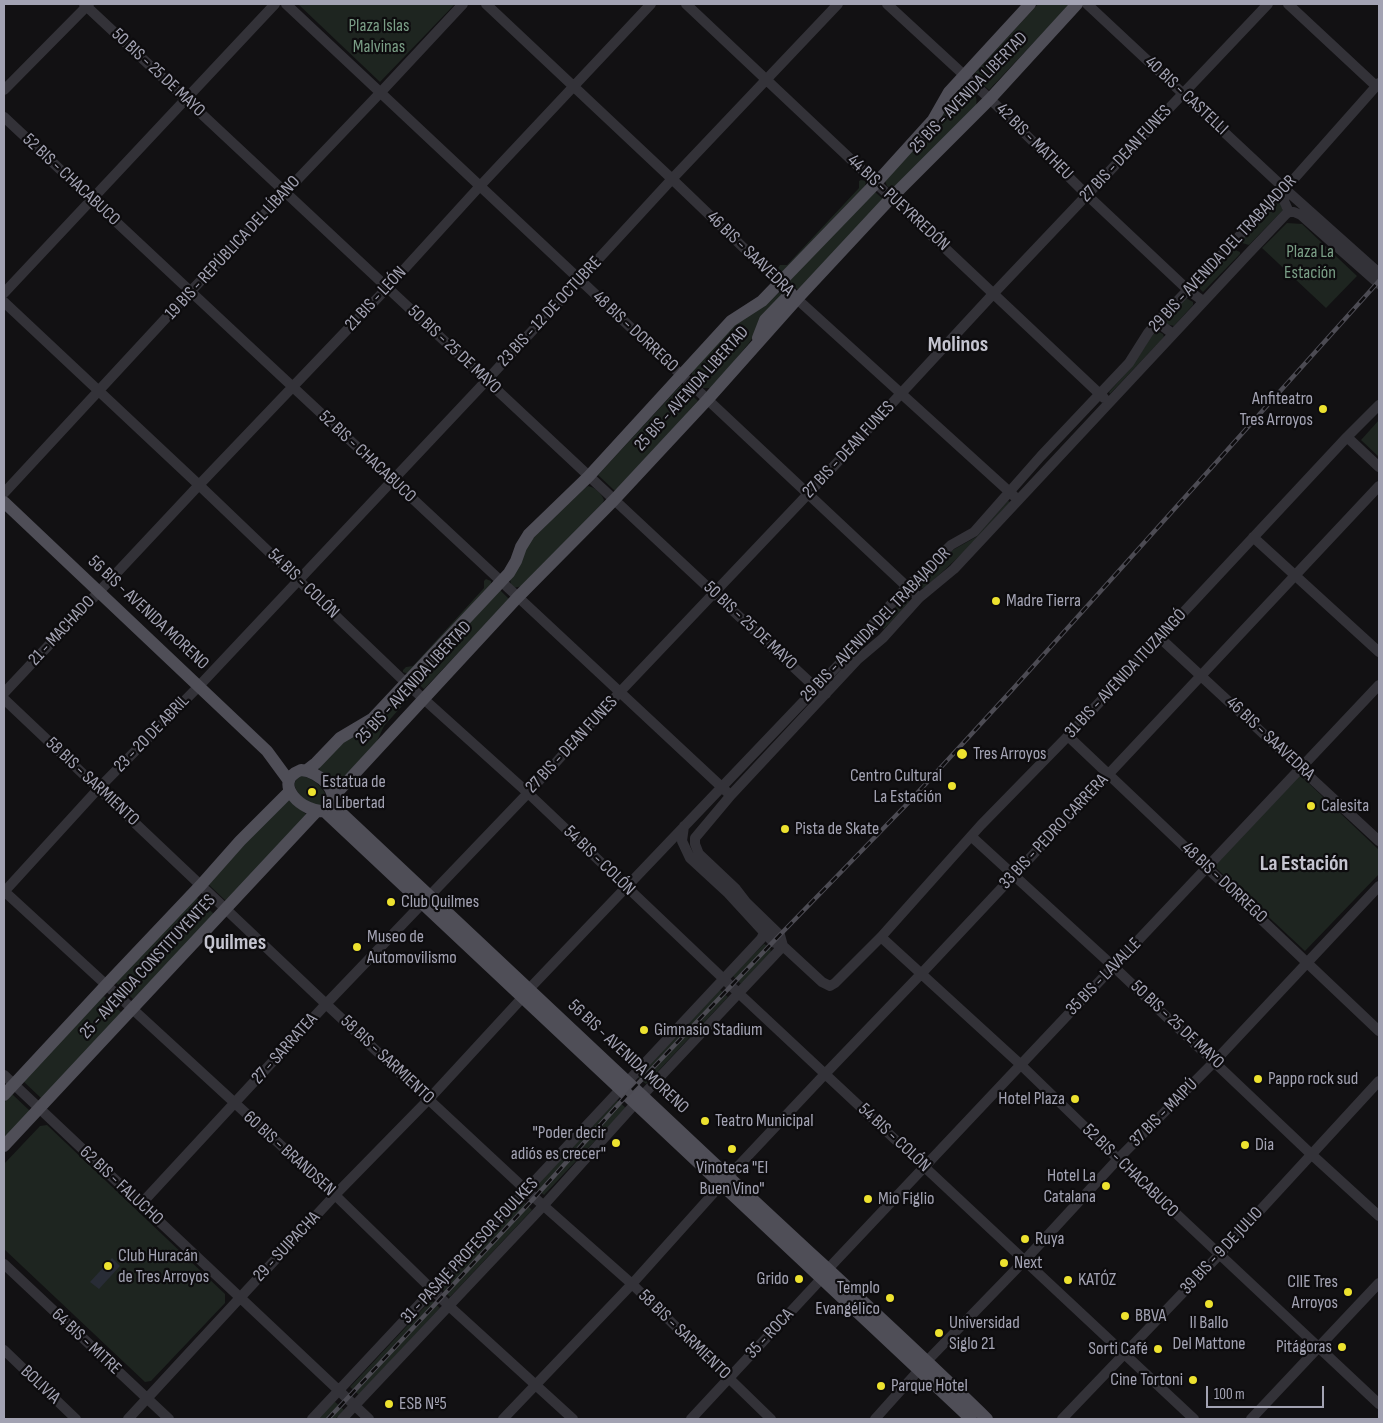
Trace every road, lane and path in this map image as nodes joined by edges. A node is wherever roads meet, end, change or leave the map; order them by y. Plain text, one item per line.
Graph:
1 (86, 4) edge
2 (274, 4) edge
3 (286, 4) edge
4 (463, 4) edge
5 (486, 4) edge
6 (651, 4) edge
7 (686, 4) edge
8 (838, 4) edge
9 (887, 4) edge
10 (1030, 4) edge
11 (1077, 4) edge
12 (1087, 4) edge
13 (1268, 4) edge
14 (1288, 4) edge
15 (963, 76) junction
16 (766, 80) junction
17 (1378, 85) edge
18 (573, 86) junction
19 (4, 90) edge
20 (381, 92) junction
21 (1183, 92) junction
22 (186, 99) junction
23 (990, 99) junction
24 (4, 117) edge
25 (672, 178) junction
26 (876, 183) junction
27 (480, 186) junction
28 (1285, 189) junction
29 (286, 192) junction
30 (1087, 195) junction
31 (891, 198) junction
32 (91, 199) junction
33 (1289, 212) junction
34 (1234, 242) junction
35 (1249, 253) junction
36 (1357, 259) junction
37 (1379, 273) edge
38 (580, 280) junction
39 (780, 283) junction
40 (1379, 284) edge
41 (388, 288) junction
42 (1188, 290) junction
43 (191, 292) junction
44 (4, 293) edge
45 (994, 293) junction
46 (794, 296) junction
47 (1203, 301) junction
48 (4, 302) edge
49 (1156, 322) junction
50 (1174, 334) junction
51 (681, 375) junction
52 (487, 380) junction
53 (293, 387) junction
54 (98, 392) junction
55 (901, 393) junction
56 (1100, 394) junction
57 (708, 399) junction
58 (1108, 403) junction
59 (1379, 404) edge
60 (1347, 436) junction
61 (1040, 456) junction
62 (1050, 464) junction
63 (1379, 467) edge
64 (589, 476) junction
65 (392, 480) junction
66 (199, 484) junction
67 (1379, 486) edge
68 (1010, 492) junction
69 (4, 493) edge
70 (808, 494) junction
71 (614, 500) junction
72 (1019, 500) junction
73 (4, 502) edge
74 (1254, 537) junction
75 (1296, 576) junction
76 (297, 580) junction
77 (500, 583) junction
78 (907, 587) junction
79 (99, 592) junction
80 (714, 594) junction
81 (517, 598) junction
82 (919, 598) junction
83 (870, 627) junction
84 (883, 638) junction
85 (1159, 638) junction
86 (1379, 652) edge
87 (1201, 675) junction
88 (406, 683) junction
89 (1379, 685) edge
90 (199, 686) junction
91 (816, 688) junction
92 (4, 693) edge
93 (619, 693) junction
94 (826, 694) junction
95 (421, 695) junction
96 (4, 699) edge
97 (1068, 736) junction
98 (267, 751) junction
99 (746, 763) junction
100 (1301, 768) junction
101 (303, 770) junction
102 (755, 770) junction
103 (1108, 774) junction
104 (289, 786) junction
105 (722, 788) junction
106 (98, 789) junction
107 (528, 793) junction
108 (731, 796) junction
109 (326, 806) junction
110 (686, 824) junction
111 (700, 833) junction
112 (972, 838) junction
113 (1379, 841) edge
114 (1207, 868) junction
115 (1014, 875) junction
116 (201, 885) junction
117 (1379, 886) edge
118 (627, 888) junction
119 (4, 891) edge
120 (426, 898) junction
121 (227, 909) junction
122 (767, 929) junction
123 (881, 937) junction
124 (783, 946) junction
125 (1307, 962) junction
126 (1114, 967) junction
127 (921, 974) junction
128 (723, 978) junction
129 (106, 984) junction
130 (739, 992) junction
131 (526, 993) junction
132 (326, 1004) junction
133 (131, 1008) junction
134 (1379, 1030) edge
135 (1215, 1061) junction
136 (1020, 1064) junction
137 (825, 1074) junction
138 (4, 1075) edge
139 (1379, 1081) edge
140 (14, 1085) junction
141 (624, 1085) junction
142 (4, 1095) edge
143 (429, 1099) junction
144 (640, 1100) junction
145 (234, 1104) junction
146 (39, 1109) junction
147 (4, 1146) edge
148 (1311, 1154) junction
149 (1118, 1159) junction
150 (925, 1167) junction
151 (725, 1181) junction
152 (527, 1190) junction
153 (335, 1195) junction
154 (141, 1204) junction
155 (544, 1205) junction
156 (1379, 1216) edge
157 (1219, 1255) junction
158 (1025, 1260) junction
159 (4, 1264) edge
160 (825, 1274) junction
161 (1379, 1283) edge
162 (632, 1284) junction
163 (434, 1290) junction
164 (240, 1298) junction
165 (449, 1306) junction
166 (1318, 1348) junction
167 (4, 1350) edge
168 (1125, 1354) junction
169 (924, 1365) junction
170 (728, 1378) junction
171 (535, 1384) junction
172 (339, 1391) junction
173 (147, 1399) junction
174 (1379, 1404) edge
175 (355, 1406) junction
176 (76, 1419) edge
177 (128, 1419) edge
178 (169, 1419) edge
179 (312, 1419) edge
180 (342, 1419) edge
181 (369, 1419) edge
182 (503, 1419) edge
183 (573, 1419) edge
184 (691, 1419) edge
185 (772, 1419) edge
186 (875, 1419) edge
187 (971, 1419) edge
188 (987, 1419) edge
189 (1062, 1419) edge
190 (1194, 1419) edge
191 (1251, 1419) edge

1 - 19 street
1 - 22 street, 50 BIS - 25 DE MAYO
2 - 22 street
3 - 20 street, 48 BIS - DORREGO
4 - 20 street, 19 BIS - REPÚBLICA DEL LÍBANO
5 - 18 street, 46 BIS - SAAVEDRA
6 - 18 street, 21 BIS - LEÓN
7 - 16 street, 44 BIS - PUEYRREDÓN
8 - 16 street, 23 BIS - 12 DE OCTUBRE
9 - 15 street, 42 BIS - MATHEU
10 - 15 main road, 25 BIS - AVENIDA LIBERTAD
11 - 23 main road, 25 BIS - AVENIDA LIBERTAD
12 - 21 street, 40 BIS - CASTELLI
13 - 21 street, 27 BIS - DEAN FUNES
14 - 17 street
15 - 23 street, 42 BIS - MATHEU
15 - 26 main road, 25 BIS - AVENIDA LIBERTAD
16 - 25 street, 23 BIS - 12 DE OCTUBRE
16 - 26 street, 44 BIS - PUEYRREDÓN
17 - 28 street, 29 BIS - AVENIDA DEL TRABAJADOR
18 - 25 street, 46 BIS - SAAVEDRA
18 - 27 street, 21 BIS - LEÓN
20 - 27 street, 48 BIS - DORREGO
20 - 29 street, 19 BIS - REPÚBLICA DEL LÍBANO
21 - 28 street, 40 BIS - CASTELLI
21 - 30 street, 27 BIS - DEAN FUNES
22 - 29 street, 50 BIS - 25 DE MAYO
22 - 32 street
23 - 30 street, 42 BIS - MATHEU
23 - 31 main road, 25 BIS - AVENIDA LIBERTAD
24 - 32 street, 52 BIS - CHACABUCO
25 - 38 street, 23 BIS - 12 DE OCTUBRE
25 - 39 street, 46 BIS - SAAVEDRA
26 - 31 street, 44 BIS - PUEYRREDÓN
26 - 39 main road, 25 BIS - AVENIDA LIBERTAD
27 - 38 street, 48 BIS - DORREGO
27 - 41 street, 21 BIS - LEÓN
28 - 33 street
28 - 34 street, 29 BIS - AVENIDA DEL TRABAJADOR
28 - 36 street, 40 BIS - CASTELLI
29 - 41 street, 50 BIS - 25 DE MAYO
29 - 43 street, 19 BIS - REPÚBLICA DEL LÍBANO
30 - 42 street, 42 BIS - MATHEU
30 - 45 street, 27 BIS - DEAN FUNES
31 - 45 street, 44 BIS - PUEYRREDÓN
31 - 46 main road, 25 BIS - AVENIDA LIBERTAD
32 - 43 street, 52 BIS - CHACABUCO
32 - 44 street
33 - 35 street, 29 BIS - AVENIDA DEL TRABAJADOR
33 - 36 street, 40 BIS - CASTELLI
34 - 35 street
34 - 42 street, 29 BIS - AVENIDA DEL TRABAJADOR
35 - 47 street, 29 BIS - AVENIDA DEL TRABAJADOR
36 - 37 street, 40 BIS - CASTELLI
36 - 40 street, 40 BIS - CASTELLI
38 - 51 street, 48 BIS - DORREGO
38 - 52 street, 23 BIS - 12 DE OCTUBRE
39 - 46 street, 46 BIS - SAAVEDRA
39 - 51 main road, 25 BIS - AVENIDA LIBERTAD
41 - 52 street, 50 BIS - 25 DE MAYO
41 - 53 street, 21 BIS - LEÓN
42 - 47 street, 42 BIS - MATHEU
42 - 49 street, 29 BIS - AVENIDA DEL TRABAJADOR
43 - 53 street, 52 BIS - CHACABUCO
43 - 54 street, 19 BIS - REPÚBLICA DEL LÍBANO
45 - 55 street, 27 BIS - DEAN FUNES
45 - 56 street, 44 BIS - PUEYRREDÓN
46 - 55 street, 46 BIS - SAAVEDRA
46 - 57 main road, 25 BIS - AVENIDA LIBERTAD
47 - 50 street, 29 BIS - AVENIDA DEL TRABAJADOR
48 - 54 street, 54 BIS - COLÓN
49 - 50 street
49 - 56 street, 29 BIS - AVENIDA DEL TRABAJADOR
50 - 58 street, 29 BIS - AVENIDA DEL TRABAJADOR
51 - 57 street, 48 BIS - DORREGO
51 - 64 main road, 25 BIS - AVENIDA LIBERTAD
52 - 64 street, 50 BIS - 25 DE MAYO
52 - 65 street, 23 BIS - 12 DE OCTUBRE
53 - 65 street, 52 BIS - CHACABUCO
53 - 66 street, 21 BIS - LEÓN
54 - 66 street, 54 BIS - COLÓN
54 - 69 street, 19 BIS - REPÚBLICA DEL LÍBANO
55 - 68 street, 46 BIS - SAAVEDRA
55 - 70 street, 27 BIS - DEAN FUNES
56 - 58 street, 44 BIS - PUEYRREDÓN
56 - 61 street, 29 BIS - AVENIDA DEL TRABAJADOR
57 - 70 street, 48 BIS - DORREGO
57 - 71 main road, 25 BIS - AVENIDA LIBERTAD
58 - 62 street, 29 BIS - AVENIDA DEL TRABAJADOR
59 - 60 street, 31 BIS - AVENIDA ITUZAINGÓ
60 - 63 street
60 - 74 street, 31 BIS - AVENIDA ITUZAINGÓ
61 - 62 street
61 - 68 street, 29 BIS - AVENIDA DEL TRABAJADOR
62 - 72 street, 29 BIS - AVENIDA DEL TRABAJADOR
64 - 71 street, 50 BIS - 25 DE MAYO
64 - 77 main road, 25 BIS - AVENIDA LIBERTAD
65 - 76 street, 23 BIS - 12 DE OCTUBRE
65 - 77 street, 52 BIS - CHACABUCO
66 - 76 street, 54 BIS - COLÓN
66 - 79 street, 21 BIS - LEÓN
67 - 75 street, 33 BIS - PEDRO CARRERA
68 - 72 street, 46 BIS - SAAVEDRA
68 - 78 street, 29 BIS - AVENIDA DEL TRABAJADOR
70 - 78 street, 48 BIS - DORREGO
70 - 80 street, 27 BIS - DEAN FUNES
71 - 80 street, 50 BIS - 25 DE MAYO
71 - 81 main road, 25 BIS - AVENIDA LIBERTAD
72 - 82 street, 29 BIS - AVENIDA DEL TRABAJADOR
73 - 79 main road, 56 BIS - AVENIDA MORENO
74 - 75 street
74 - 85 street, 31 BIS - AVENIDA ITUZAINGÓ
75 - 86 street
75 - 87 street, 33 BIS - PEDRO CARRERA
76 - 88 street, 54 BIS - COLÓN
76 - 90 street, 23 BIS - 12 DE OCTUBRE
77 - 81 street, 52 BIS - CHACABUCO
77 - 88 main road, 25 BIS - AVENIDA LIBERTAD
78 - 82 street, 48 BIS - DORREGO
78 - 83 street, 29 BIS - AVENIDA DEL TRABAJADOR
79 - 90 main road, 56 BIS - AVENIDA MORENO
79 - 92 street, 21 - MACHADO
80 - 91 street, 50 BIS - 25 DE MAYO
80 - 93 street, 27 BIS - DEAN FUNES
81 - 93 street, 52 BIS - CHACABUCO
81 - 95 main road, 25 BIS - AVENIDA LIBERTAD
82 - 84 street, 29 BIS - AVENIDA DEL TRABAJADOR
83 - 84 street
83 - 91 street, 29 BIS - AVENIDA DEL TRABAJADOR
84 - 94 street, 29 BIS - AVENIDA DEL TRABAJADOR
85 - 87 street, 46 BIS - SAAVEDRA
85 - 97 street, 31 BIS - AVENIDA ITUZAINGÓ
87 - 100 street, 46 BIS - SAAVEDRA
87 - 103 street, 33 BIS - PEDRO CARRERA
88 - 95 street, 54 BIS - COLÓN
88 - 101 main road, 25 BIS - AVENIDA LIBERTAD
89 - 100 street, 35 BIS - LAVALLE
90 - 98 main road, 56 BIS - AVENIDA MORENO
90 - 106 street, 23 - 20 DE ABRIL
91 - 94 street, 50 BIS - 25 DE MAYO
91 - 99 street, 29 BIS - AVENIDA DEL TRABAJADOR
93 - 105 street, 52 BIS - CHACABUCO
93 - 107 street, 27 BIS - DEAN FUNES
94 - 102 street, 29 BIS - AVENIDA DEL TRABAJADOR
95 - 107 street, 54 BIS - COLÓN
95 - 109 main road, 25 BIS - AVENIDA LIBERTAD
96 - 106 street, 58 BIS - SARMIENTO
97 - 103 street, 48 BIS - DORREGO
97 - 112 street, 31 BIS - AVENIDA ITUZAINGÓ
98 - 101 main road, 56 BIS - AVENIDA MORENO
98 - 104 main road, 56 BIS - AVENIDA MORENO
99 - 102 street
99 - 105 street, 29 BIS - AVENIDA DEL TRABAJADOR
100 - 113 street, 46 BIS - SAAVEDRA
100 - 114 street, 35 BIS - LAVALLE
101 - 104 main road
101 - 109 main road
102 - 108 street, 29 BIS - AVENIDA DEL TRABAJADOR
103 - 114 street, 48 BIS - DORREGO
103 - 115 street, 33 BIS - PEDRO CARRERA
104 - 109 main road
104 - 116 main road, 25 - AVENIDA CONSTITUYENTES
105 - 108 street, 52 BIS - CHACABUCO
105 - 110 street, 29 BIS - AVENIDA DEL TRABAJADOR
106 - 116 street, 58 BIS - SARMIENTO
106 - 119 street, 23 - 20 DE ABRIL
107 - 118 street, 54 BIS - COLÓN
107 - 120 street, 27 BIS - DEAN FUNES
108 - 111 street, 29 BIS - AVENIDA DEL TRABAJADOR
109 - 120 main road, 56 BIS - AVENIDA MORENO
109 - 121 main road, 25 - AVENIDA CONSTITUYENTES
110 - 111 street
110 - 118 street, 29 BIS - AVENIDA DEL TRABAJADOR
110 - 122 street
111 - 122 street, 29 BIS - AVENIDA DEL TRABAJADOR
112 - 115 street, 50 BIS - 25 DE MAYO
112 - 123 street, 31 BIS - AVENIDA ITUZAINGÓ
114 - 125 street, 48 BIS - DORREGO
114 - 126 street, 35 BIS - LAVALLE
115 - 126 street, 50 BIS - 25 DE MAYO
115 - 127 street, 33 BIS - PEDRO CARRERA
116 - 121 street, 58 BIS - SARMIENTO
116 - 129 main road, 25 - AVENIDA CONSTITUYENTES
117 - 125 street, 37 BIS - MAIPÚ
118 - 128 street, 54 BIS - COLÓN
118 - 131 street, 29 BIS - AVENIDA DEL TRABAJADOR
119 - 129 street, 60 BIS - BRANDSEN
120 - 131 main road, 56 BIS - AVENIDA MORENO
120 - 132 street, 27 - SARRATEA
121 - 132 street, 58 BIS - SARMIENTO
121 - 133 main road, 25 - AVENIDA CONSTITUYENTES
122 - 124 street
122 - 128 street, 31 - PASAJE PROFESOR FOULKES
123 - 124 street, 31 BIS - AVENIDA ITUZAINGÓ
123 - 127 street, 52 BIS - CHACABUCO
124 - 130 street, 31 - PASAJE PROFESOR FOULKES
125 - 134 street, 48 BIS - DORREGO
125 - 135 street, 37 BIS - MAIPÚ
126 - 135 street, 50 BIS - 25 DE MAYO
126 - 136 street, 35 BIS - LAVALLE
127 - 136 street, 52 BIS - CHACABUCO
127 - 137 street, 33 BIS - PEDRO CARRERA
128 - 130 street, 54 BIS - COLÓN
128 - 141 street, 31 - PASAJE PROFESOR FOULKES
129 - 133 street, 60 BIS - BRANDSEN
129 - 140 main road, 25 - AVENIDA CONSTITUYENTES
130 - 137 street, 54 BIS - COLÓN
130 - 144 street, 31 - PASAJE PROFESOR FOULKES
131 - 141 main road, 56 BIS - AVENIDA MORENO
131 - 143 street, 29 - SUIPACHA
132 - 143 street, 58 BIS - SARMIENTO
132 - 145 street, 27 - SARRATEA
133 - 145 street, 60 BIS - BRANDSEN
133 - 146 main road, 25 - AVENIDA CONSTITUYENTES
135 - 148 street, 50 BIS - 25 DE MAYO
135 - 149 street, 37 BIS - MAIPÚ
136 - 149 street, 52 BIS - CHACABUCO
136 - 150 street, 35 BIS - LAVALLE
137 - 150 street, 54 BIS - COLÓN
137 - 151 street, 33 BIS - PEDRO CARRERA
138 - 140 street, 62 BIS - FALUCHO
139 - 148 street, 39 BIS - 9 DE JULIO
140 - 142 main road, 25 - AVENIDA CONSTITUYENTES
140 - 146 street, 62 BIS - FALUCHO
141 - 144 main road, 56 BIS - AVENIDA MORENO
141 - 152 street, 31 - PASAJE PROFESOR FOULKES
143 - 152 street, 58 BIS - SARMIENTO
143 - 153 street, 29 - SUIPACHA
144 - 151 main road, 56 BIS - AVENIDA MORENO
144 - 155 street, 31 - PASAJE PROFESOR FOULKES
145 - 153 street, 60 BIS - BRANDSEN
145 - 154 street, 27 - SARRATEA
146 - 147 main road, 25 - AVENIDA CONSTITUYENTES
146 - 154 street, 62 BIS - FALUCHO
148 - 156 street, 50 BIS - 25 DE MAYO
148 - 157 street, 39 BIS - 9 DE JULIO
149 - 157 street, 52 BIS - CHACABUCO
149 - 158 street, 37 BIS - MAIPÚ
150 - 158 street, 54 BIS - COLÓN
150 - 160 street, 35 BIS - LAVALLE
151 - 160 main road, 56 BIS - AVENIDA MORENO
151 - 162 street, 33 BIS - PEDRO CARRERA
152 - 155 street, 58 BIS - SARMIENTO
152 - 163 street, 31 - PASAJE PROFESOR FOULKES
153 - 163 street, 60 BIS - BRANDSEN
153 - 164 street, 29 - SUIPACHA
154 - 164 street, 62 BIS - FALUCHO
155 - 162 street, 58 BIS - SARMIENTO
155 - 165 street, 31 - PASAJE PROFESOR FOULKES
157 - 166 street, 52 BIS - CHACABUCO
157 - 168 street, 39 BIS - 9 DE JULIO
158 - 168 street, 54 BIS - COLÓN
158 - 169 street, 37 BIS - MAIPÚ
159 - 173 street, 64 BIS - MITRE
160 - 169 main road, 56 BIS - AVENIDA MORENO
160 - 170 street, 35 - ROCA
161 - 166 street
162 - 170 street, 58 BIS - SARMIENTO
162 - 171 street, 33 BIS - PEDRO CARRERA
163 - 165 street, 60 BIS - BRANDSEN
163 - 172 street, 31 - PASAJE PROFESOR FOULKES
164 - 172 street, 62 BIS - FALUCHO
164 - 173 street, 29 - SUIPACHA
165 - 171 street, 60 BIS - BRANDSEN
165 - 175 street, 31 - PASAJE PROFESOR FOULKES
166 - 174 street, 52 BIS - CHACABUCO
166 - 191 street
167 - 176 street, BOLIVIA
168 - 189 street, 39 BIS - 9 DE JULIO
168 - 190 street, 54 BIS - COLÓN
169 - 186 street, 37 BIS - MAIPÚ
169 - 187 main road, 56 BIS - AVENIDA MORENO
169 - 188 main road, 56 BIS - AVENIDA MORENO
170 - 184 street, 35 - ROCA
170 - 185 street, 58 BIS - SARMIENTO
171 - 182 street, 33 BIS - PEDRO CARRERA
171 - 183 street, 60 BIS - BRANDSEN
172 - 175 street, 62 BIS - FALUCHO
172 - 179 street, 31 - PASAJE PROFESOR FOULKES
173 - 177 street, 29 - SUIPACHA
173 - 178 street, 64 BIS - MITRE
175 - 180 street, 31 - PASAJE PROFESOR FOULKES
175 - 181 street, 62 BIS - FALUCHO

